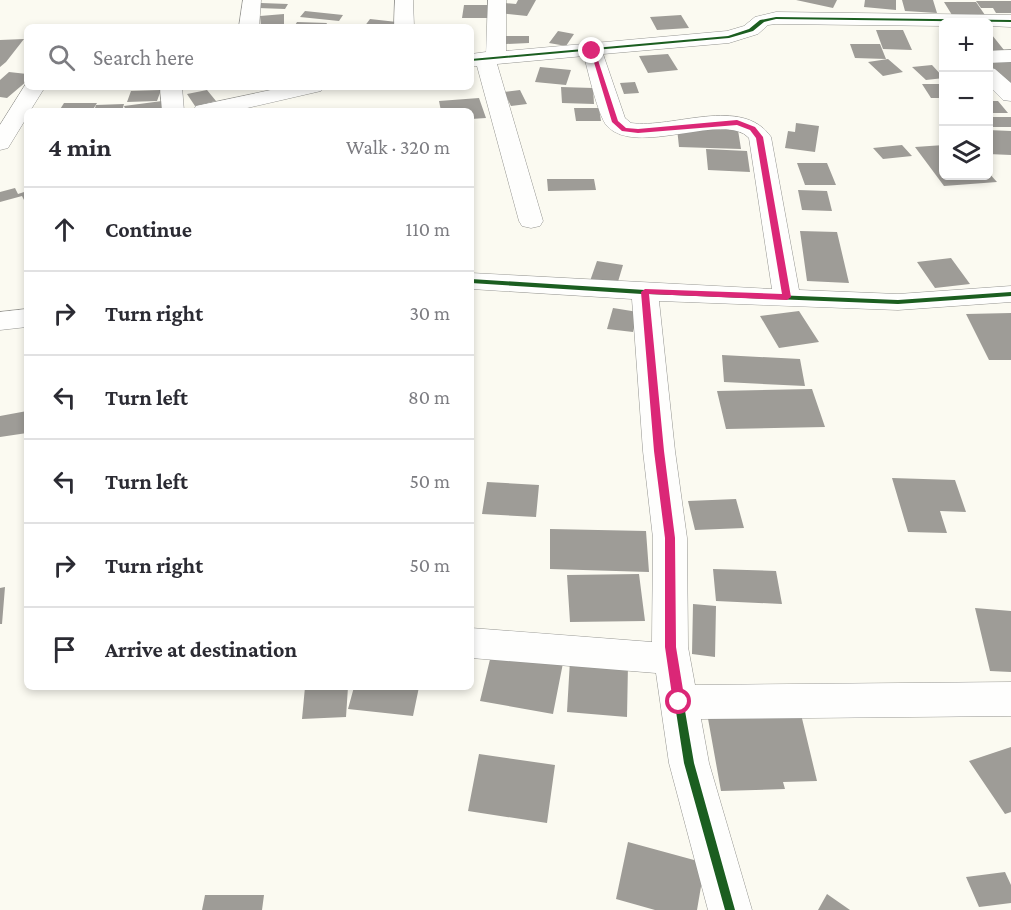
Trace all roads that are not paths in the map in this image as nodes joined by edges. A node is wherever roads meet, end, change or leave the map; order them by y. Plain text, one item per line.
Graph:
1 (252, 0) edge
2 (404, 0) edge
3 (497, 0) edge
4 (1011, 21) edge
5 (249, 24) edge
6 (404, 24) edge
7 (592, 51) junction
8 (1011, 56) edge
9 (993, 57) edge
10 (484, 58) edge
11 (993, 78) edge
12 (32, 90) edge
13 (171, 90) edge
14 (301, 90) edge
15 (1011, 95) edge
16 (261, 99) edge
17 (173, 108) edge
18 (218, 108) edge
19 (24, 139) edge
20 (0, 143) edge
21 (531, 221) dead end
22 (474, 281) edge
23 (645, 292) junction
24 (1011, 294) edge
25 (787, 297) junction
26 (24, 318) edge
27 (0, 321) edge
28 (474, 643) edge
29 (672, 659) junction
30 (1011, 699) edge
31 (679, 702) junction
32 (730, 910) edge

1 - 5 street
2 - 6 street
3 - 10 street
4 - 7 street
7 - 10 street
7 - 25 street
8 - 9 street
10 - 21 street
11 - 15 street
12 - 20 street
13 - 17 street
14 - 16 street
16 - 18 street
19 - 20 street
22 - 23 street
23 - 25 street
23 - 29 street
24 - 25 street
26 - 27 street
28 - 29 street
29 - 31 street
30 - 31 street
31 - 32 street

